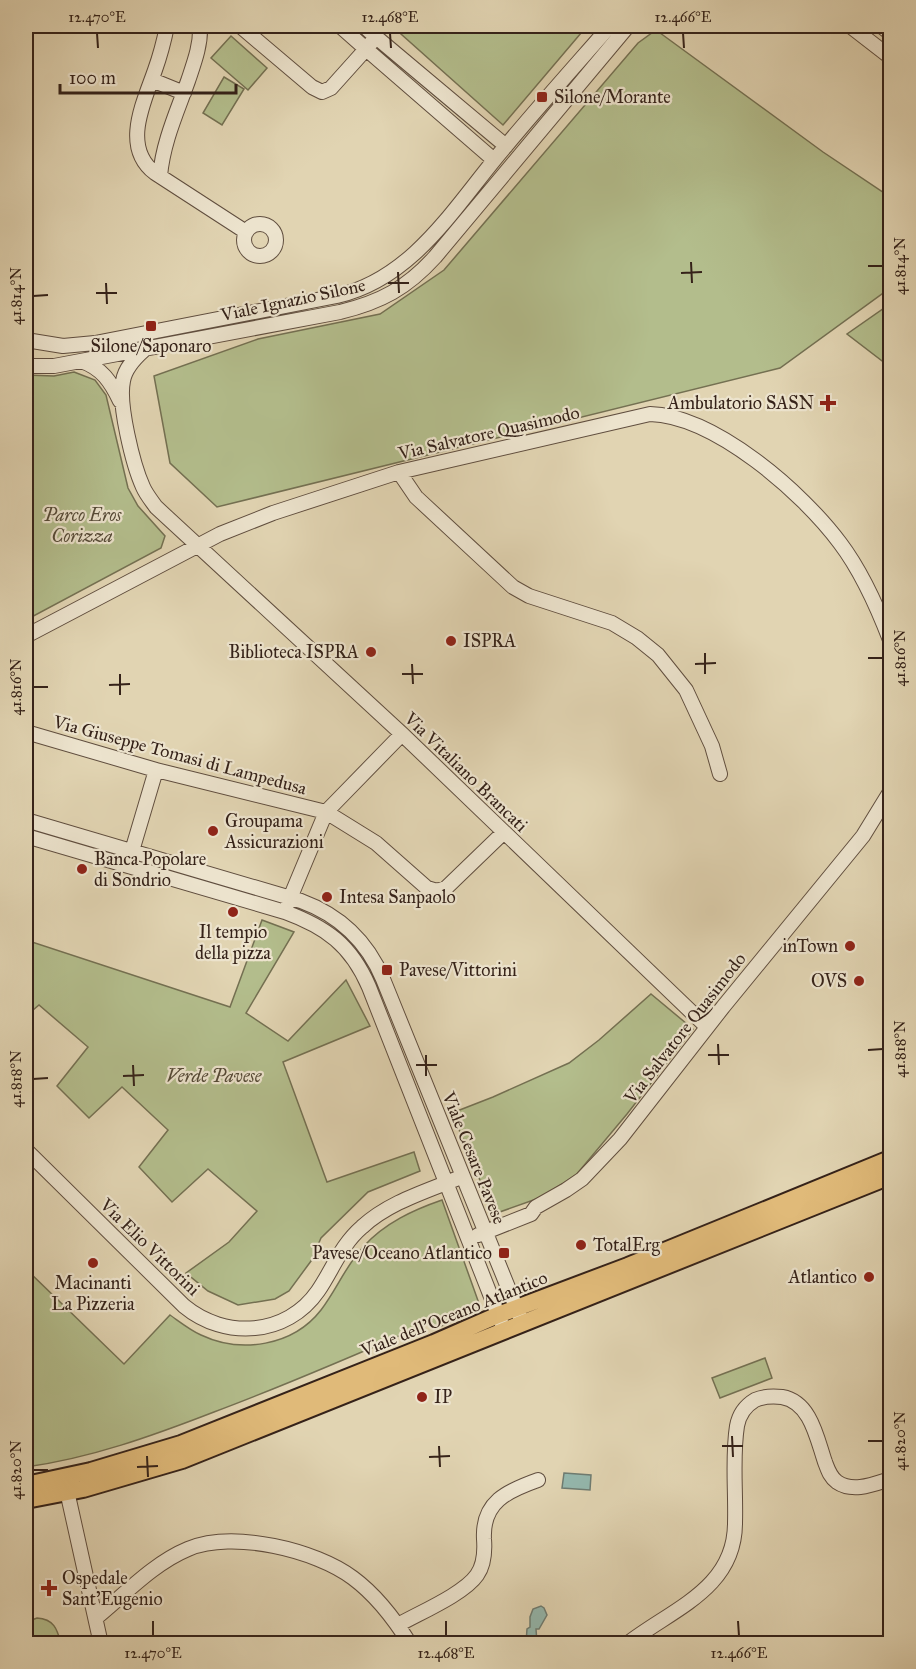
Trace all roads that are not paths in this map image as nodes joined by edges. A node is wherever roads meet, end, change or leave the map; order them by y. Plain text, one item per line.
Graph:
1 (167, 26) edge
2 (200, 26) edge
3 (240, 26) edge
4 (340, 26) edge
5 (364, 26) edge
6 (610, 26) edge
7 (628, 26) edge
8 (850, 26) edge
9 (881, 26) edge
10 (891, 33) edge
11 (376, 37) junction
12 (366, 49) junction
13 (891, 57) edge
14 (152, 80) junction
15 (184, 93) junction
16 (506, 146) junction
17 (494, 160) junction
18 (160, 176) junction
19 (246, 232) dead end
20 (26, 340) edge
21 (144, 350) junction
22 (81, 361) junction
23 (26, 366) edge
24 (123, 406) junction
25 (399, 472) junction
26 (198, 546) junction
27 (26, 636) edge
28 (891, 640) edge
29 (26, 732) edge
30 (402, 734) junction
31 (156, 770) junction
32 (720, 774) dead end
33 (891, 792) edge
34 (326, 812) junction
35 (26, 820) edge
36 (503, 833) junction
37 (26, 836) edge
38 (98, 841) junction
39 (132, 851) junction
40 (94, 856) junction
41 (290, 897) junction
42 (285, 912) junction
43 (707, 1027) junction
44 (26, 1150) edge
45 (891, 1159) edge
46 (463, 1176) junction
47 (891, 1176) edge
48 (447, 1182) junction
49 (485, 1232) junction
50 (468, 1239) junction
51 (516, 1308) junction
52 (498, 1315) junction
53 (523, 1324) junction
54 (505, 1331) junction
55 (891, 1479) edge
56 (538, 1480) dead end
57 (26, 1485) edge
58 (66, 1485) junction
59 (26, 1500) edge
60 (97, 1617) junction
61 (398, 1625) junction
62 (101, 1644) edge
63 (410, 1644) edge
64 (627, 1644) edge

1 - 14 street
2 - 15 street
3 - 12 street
4 - 12 street
5 - 11 street
6 - 16 street, Viale Ignazio Silone
7 - 21 street, Viale Ignazio Silone
8 - 13 street
9 - 10 street
11 - 12 street
11 - 16 street
12 - 17 street
14 - 15 street
14 - 18 street
15 - 18 street
16 - 17 street, Viale Ignazio Silone
17 - 20 street, Viale Ignazio Silone
18 - 19 street
21 - 22 street, Viale Ignazio Silone
21 - 24 street
22 - 23 street, Viale Ignazio Silone
22 - 24 street
24 - 26 street, Via Vitaliano Brancati
25 - 26 street, Via Salvatore Quasimodo
25 - 28 street, Via Salvatore Quasimodo
25 - 32 street
26 - 27 street, Via Salvatore Quasimodo
26 - 30 street, Via Vitaliano Brancati
29 - 31 street, Via Giuseppe Tomasi di Lampedusa
30 - 34 street
30 - 36 street, Via Vitaliano Brancati
31 - 34 street, Via Giuseppe Tomasi di Lampedusa
31 - 39 street
33 - 43 street, Via Salvatore Quasimodo
34 - 36 street, Via Giuseppe Tomasi di Lampedusa
34 - 41 street
35 - 38 street, Viale Cesare Pavese
36 - 43 street, Via Vitaliano Brancati
37 - 40 street, Viale Cesare Pavese
38 - 39 street, Viale Cesare Pavese
38 - 40 street
39 - 41 street, Viale Cesare Pavese
40 - 42 street, Viale Cesare Pavese
41 - 42 street
41 - 46 street, Viale Cesare Pavese
42 - 48 street, Viale Cesare Pavese
43 - 49 street, Via Salvatore Quasimodo
44 - 48 street, Via Elio Vittorini
45 - 51 main road, Viale dell'Oceano Atlantico
46 - 48 street, Via Elio Vittorini
46 - 49 street, Viale Cesare Pavese
47 - 53 main road, Viale dell'Oceano Atlantico
48 - 50 street, Viale Cesare Pavese
49 - 50 street, Via Salvatore Quasimodo
49 - 51 street, Viale Cesare Pavese
50 - 52 street, Viale Cesare Pavese
51 - 52 main road, Viale dell'Oceano Atlantico
51 - 53 street, Viale Cesare Pavese
52 - 54 street, Viale Cesare Pavese
52 - 58 main road, Viale dell'Oceano Atlantico
53 - 54 main road, Viale dell'Oceano Atlantico
54 - 58 main road, Viale dell'Oceano Atlantico
55 - 64 street
56 - 61 street
57 - 58 main road, Viale dell'Oceano Atlantico
58 - 59 main road, Viale dell'Oceano Atlantico
58 - 60 street
60 - 61 street
60 - 62 street
61 - 63 street

